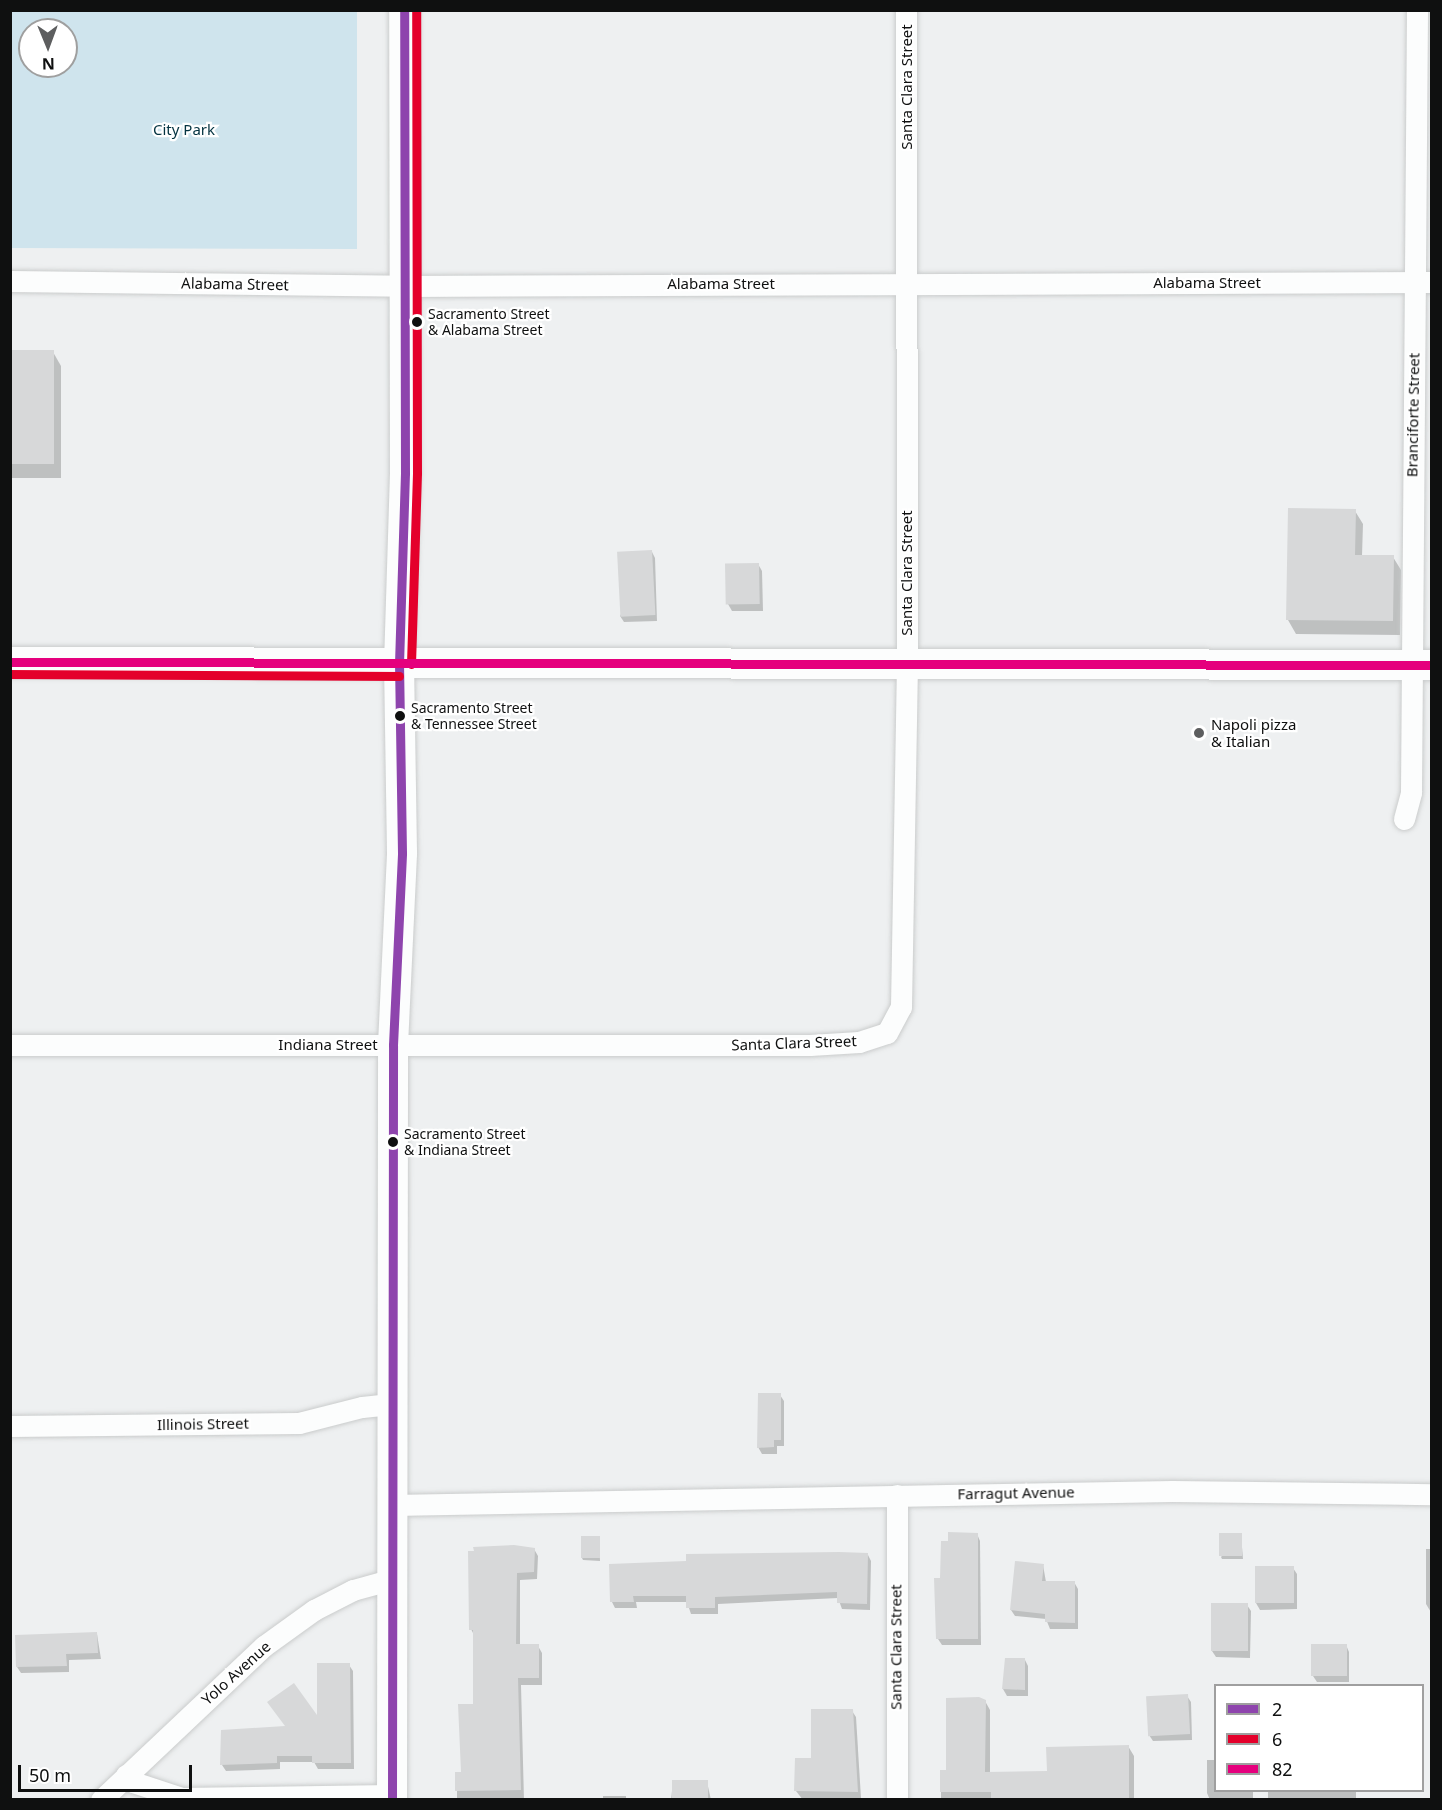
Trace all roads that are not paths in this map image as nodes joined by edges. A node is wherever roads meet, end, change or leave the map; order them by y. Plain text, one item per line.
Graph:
1 (404, 10) edge
2 (906, 10) edge
3 (1417, 10) edge
4 (10, 281) edge
5 (1423, 282) edge
6 (908, 284) junction
7 (404, 286) junction
8 (907, 661) junction
9 (10, 662) edge
10 (399, 664) junction
11 (1422, 665) edge
12 (1404, 819) dead end
13 (10, 1045) edge
14 (393, 1045) junction
15 (682, 1045) joint
16 (393, 1417) junction
17 (10, 1426) edge
18 (1431, 1494) edge
19 (897, 1495) junction
20 (392, 1505) junction
21 (393, 1580) junction
22 (126, 1775) junction
23 (392, 1797) edge
24 (101, 1800) edge
25 (897, 1800) edge

1 - 7 main road
2 - 6 street, Santa Clara Street
3 - 5 street, Branciforte Street
4 - 7 street, Alabama Street
5 - 6 street, Alabama Street
5 - 11 street, Branciforte Street
6 - 7 street, Alabama Street
6 - 8 street, Santa Clara Street
7 - 10 main road
8 - 10 main road
8 - 11 main road
8 - 15 street, Santa Clara Street
9 - 10 main road
10 - 14 main road
11 - 12 street, Branciforte Street
13 - 14 street, Indiana Street
14 - 15 street, Indiana Street
14 - 16 main road
16 - 17 street, Illinois Street
16 - 20 main road
18 - 19 street, Farragut Avenue
19 - 20 street, Farragut Avenue
19 - 25 street, Santa Clara Street
20 - 21 main road
21 - 22 street, Yolo Avenue
21 - 23 main road
22 - 23 street
22 - 24 street, Yolo Avenue

